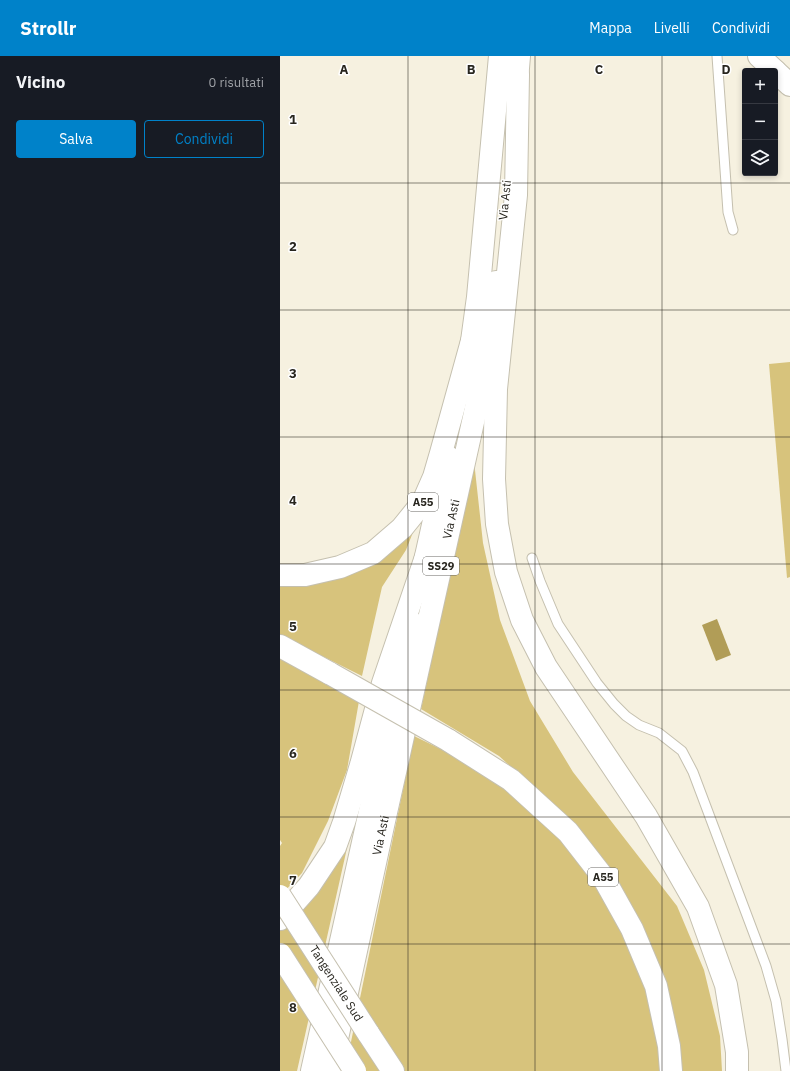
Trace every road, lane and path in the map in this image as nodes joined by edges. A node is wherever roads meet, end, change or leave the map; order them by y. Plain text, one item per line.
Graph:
1 (500, 56) edge
2 (717, 56) edge
3 (759, 56) edge
4 (519, 65) edge
5 (772, 68) edge
6 (778, 74) edge
7 (790, 85) edge
8 (733, 230) dead end
9 (472, 341) junction
10 (428, 551) junction
11 (532, 558) dead end
12 (280, 575) edge
13 (280, 646) edge
14 (280, 896) edge
15 (280, 919) edge
16 (280, 954) edge
17 (312, 1071) edge
18 (330, 1071) edge
19 (355, 1071) edge
20 (393, 1071) edge
21 (671, 1071) edge
22 (738, 1071) edge
23 (786, 1071) edge

1 - 9 main road, Via Asti / SS29
2 - 8 lane
3 - 5 main road
4 - 18 main road, Via Asti / SS29
4 - 22 main road
6 - 7 main road
9 - 10 main road, Via Asti / SS29
9 - 12 main road, A55
10 - 15 main road
10 - 17 main road, Via Asti / SS29
11 - 23 lane
13 - 21 main road, A55, bridge
14 - 20 main road, Tangenziale Sud, bridge
16 - 19 main road, bridge

